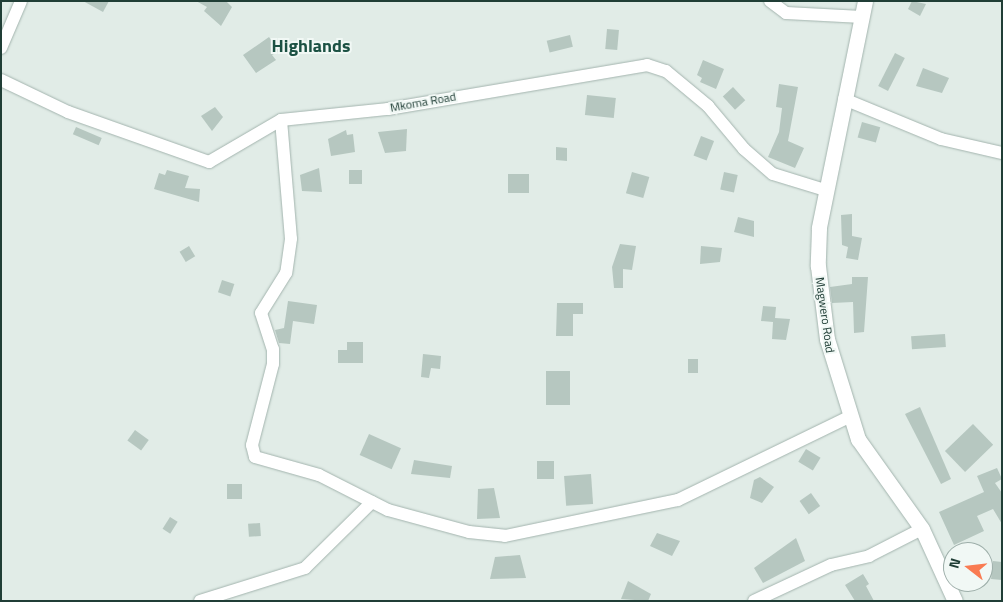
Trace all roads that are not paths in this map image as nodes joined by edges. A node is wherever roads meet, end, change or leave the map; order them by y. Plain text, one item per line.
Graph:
1 (21, 1) edge
2 (770, 1) edge
3 (865, 1) edge
4 (862, 17) junction
5 (1, 48) edge
6 (1, 80) edge
7 (844, 99) junction
8 (281, 120) junction
9 (1002, 154) edge
10 (825, 190) junction
11 (849, 417) junction
12 (372, 502) junction
13 (922, 529) junction
14 (200, 601) edge
15 (754, 601) edge
16 (954, 601) edge

1 - 5 street
2 - 4 street
3 - 4 street, Magwero Road
4 - 7 street, Magwero Road
6 - 8 street, Mkoma Road
7 - 9 street
7 - 10 street, Magwero Road
8 - 10 street, Mkoma Road
8 - 12 street
10 - 11 street, Magwero Road
11 - 12 street
11 - 13 street, Magwero Road
12 - 14 street
13 - 15 street
13 - 16 street, Magwero Road

